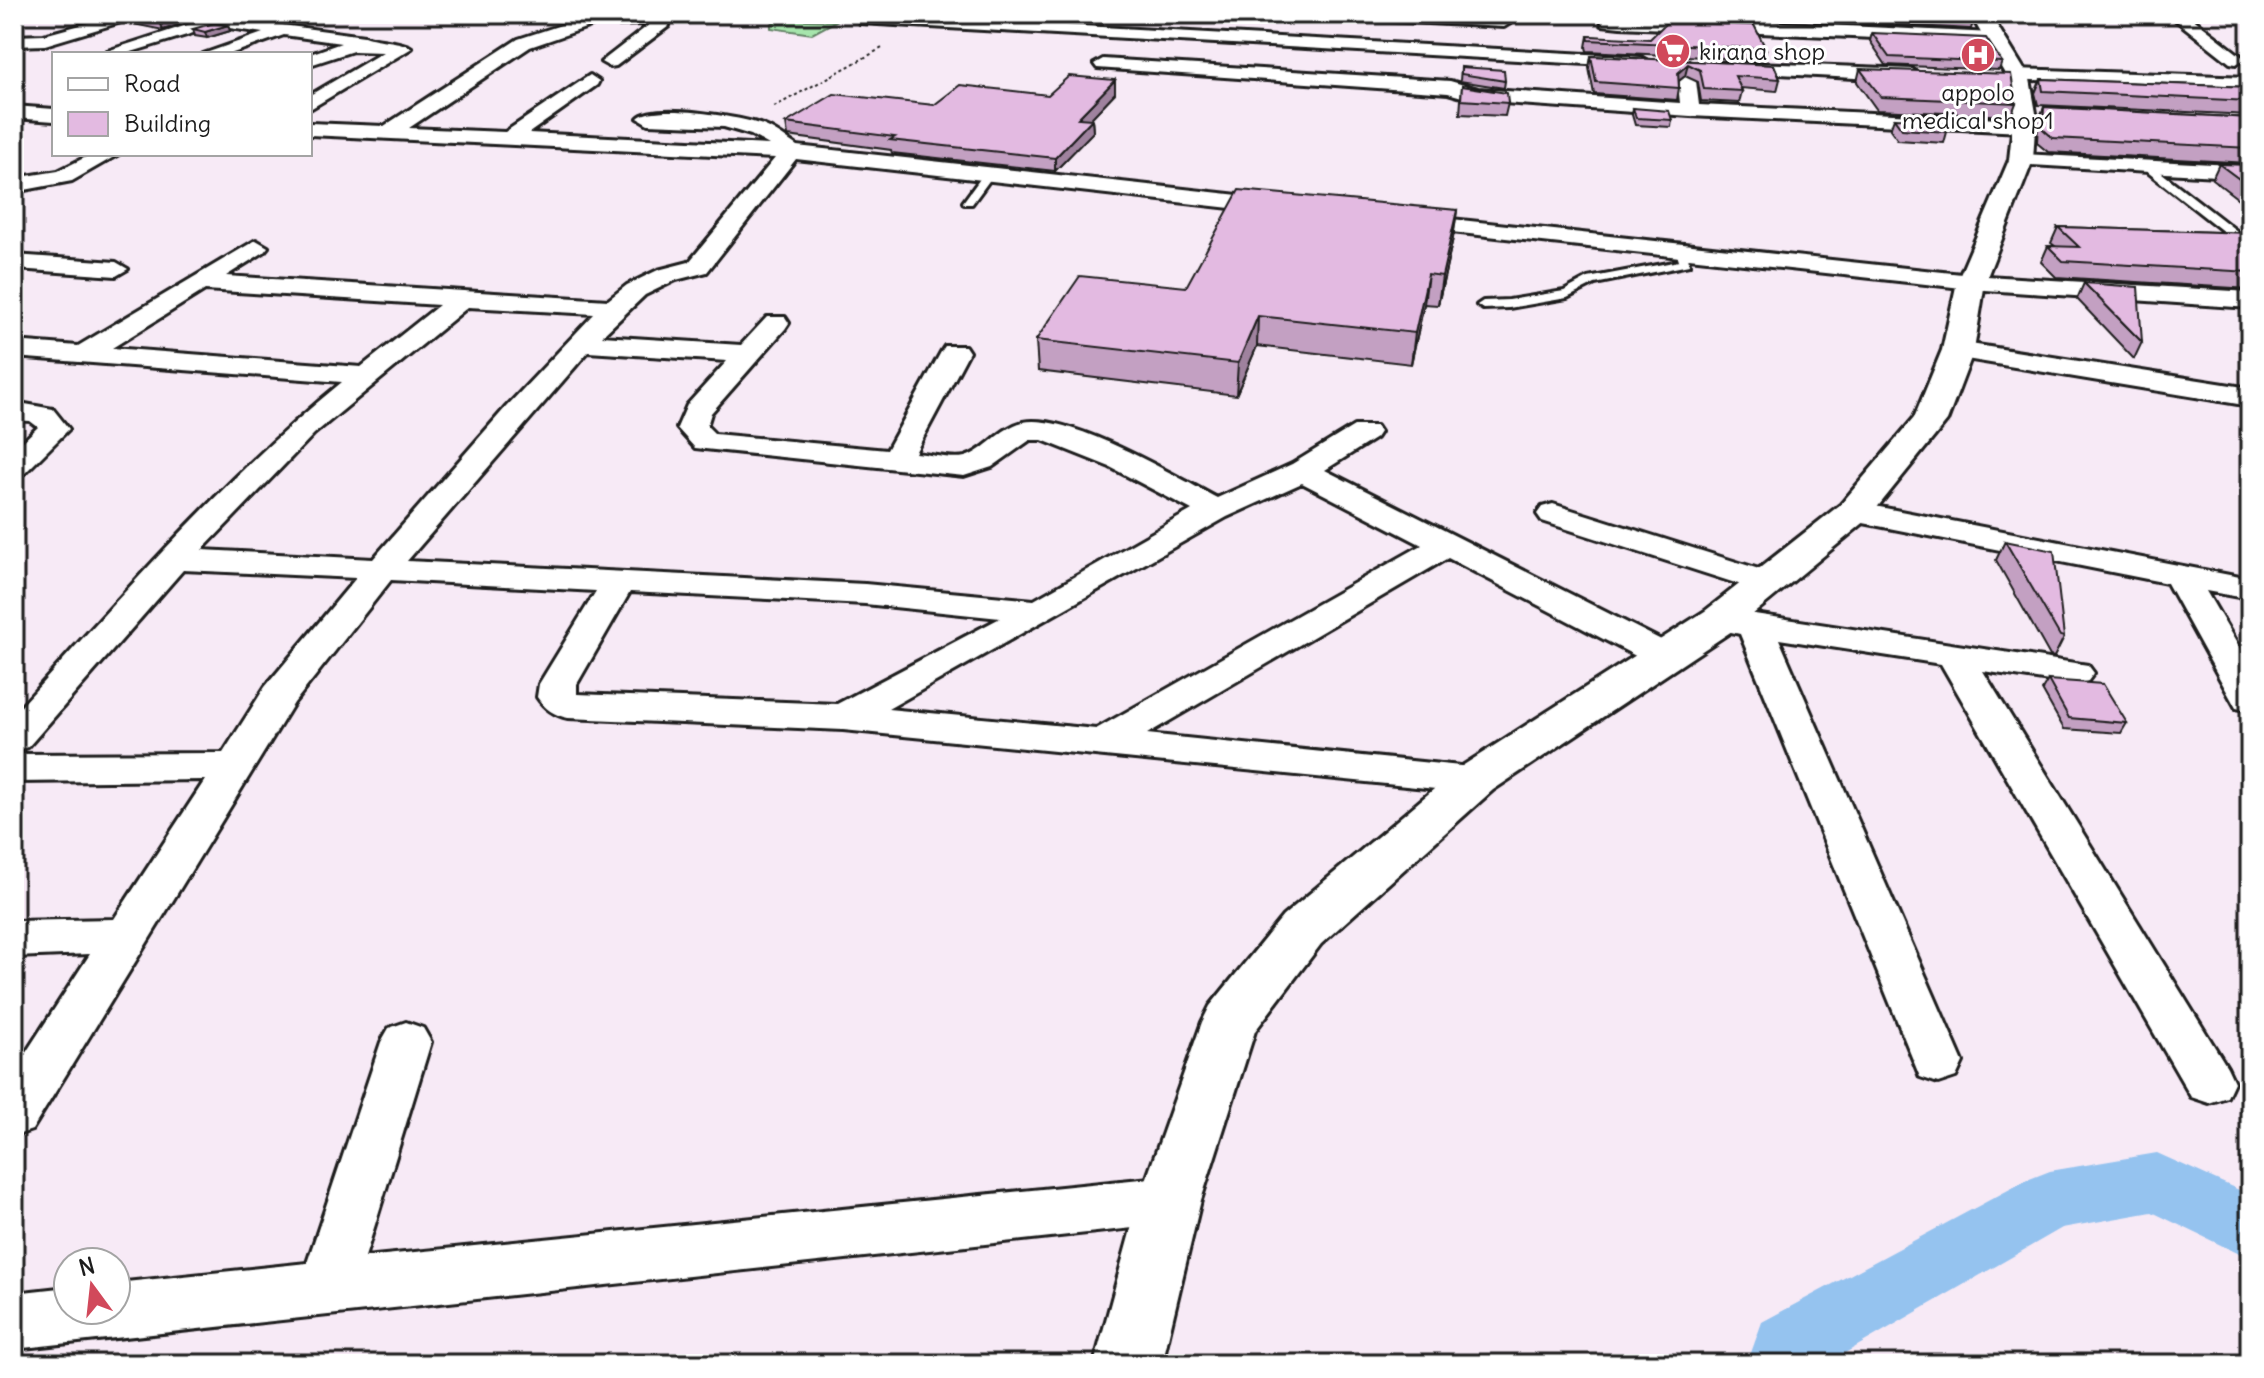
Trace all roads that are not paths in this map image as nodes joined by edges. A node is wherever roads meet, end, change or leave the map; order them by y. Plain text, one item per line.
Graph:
1 (140, 14) edge
2 (237, 14) edge
3 (1352, 14) edge
4 (1609, 14) edge
5 (1694, 14) edge
6 (2176, 14) edge
7 (179, 16) edge
8 (658, 16) edge
9 (327, 18) dead end
10 (866, 19) dead end
11 (921, 19) edge
12 (215, 21) junction
13 (1504, 22) dead end
14 (1663, 25) junction
15 (287, 31) junction
16 (1252, 33) junction
17 (14, 41) edge
18 (355, 46) junction
19 (116, 51) dead end
20 (474, 51) dead end
21 (219, 52) edge
22 (505, 55) junction
23 (312, 59) edge
24 (2236, 59) dead end
25 (610, 62) dead end
26 (1637, 62) junction
27 (1103, 64) dead end
28 (1685, 65) junction
29 (1230, 73) junction
30 (1924, 75) edge
31 (590, 81) dead end
32 (2250, 83) edge
33 (2014, 89) edge
34 (312, 102) edge
35 (1690, 110) junction
36 (14, 112) edge
37 (51, 114) edge
38 (648, 118) dead end
39 (312, 129) edge
40 (389, 132) junction
41 (511, 137) junction
42 (2199, 145) edge
43 (791, 152) junction
44 (105, 156) edge
45 (2141, 158) junction
46 (2220, 162) edge
47 (2250, 172) edge
48 (989, 174) junction
49 (14, 185) edge
50 (968, 202) dead end
51 (1305, 210) edge
52 (1384, 218) edge
53 (2213, 240) edge
54 (50, 243) dead end
55 (256, 247) dead end
56 (1682, 251) junction
57 (15, 263) edge
58 (116, 269) dead end
59 (199, 282) junction
60 (1971, 282) junction
61 (464, 297) junction
62 (2250, 300) edge
63 (1483, 305) dead end
64 (614, 308) junction
65 (776, 323) dead end
66 (581, 343) junction
67 (14, 349) edge
68 (1958, 350) junction
69 (955, 352) dead end
70 (84, 354) junction
71 (748, 354) junction
72 (368, 376) junction
73 (2250, 397) edge
74 (14, 411) edge
75 (1365, 432) dead end
76 (897, 459) junction
77 (14, 466) edge
78 (1303, 471) junction
79 (1216, 510) junction
80 (1854, 512) junction
81 (1553, 514) dead end
82 (1447, 545) junction
83 (174, 559) junction
84 (382, 569) junction
85 (2180, 575) junction
86 (619, 582) junction
87 (1766, 582) junction
88 (2250, 589) edge
89 (1040, 611) junction
90 (1737, 623) junction
91 (1954, 654) junction
92 (1664, 656) junction
93 (2075, 673) dead end
94 (2250, 699) edge
95 (843, 717) junction
96 (14, 738) edge
97 (1105, 741) junction
98 (236, 766) junction
99 (14, 768) edge
100 (1476, 779) junction
101 (130, 936) junction
102 (14, 939) edge
103 (406, 1042) dead end
104 (1938, 1062) dead end
105 (2209, 1082) dead end
106 (14, 1114) edge
107 (1170, 1200) junction
108 (327, 1289) junction
109 (14, 1321) edge
110 (1128, 1364) edge

1 - 17 street
2 - 12 street
3 - 13 street
4 - 14 street
5 - 14 street
6 - 24 street
7 - 12 street
8 - 22 street
8 - 25 street
9 - 15 street
10 - 11 street
11 - 16 street
12 - 15 street
12 - 19 street
14 - 26 street
14 - 33 street
15 - 18 street
15 - 21 street
16 - 26 street
16 - 29 street
18 - 23 street
18 - 34 street
20 - 22 street
22 - 40 street
26 - 28 street
27 - 29 street
28 - 30 street
28 - 35 street
29 - 35 street
31 - 41 street
32 - 33 street
33 - 35 street
33 - 45 street
33 - 60 street
36 - 37 street
38 - 43 street
39 - 40 street
40 - 41 street
41 - 43 street
42 - 46 street
43 - 48 street
43 - 64 street
44 - 49 street
45 - 47 street
45 - 53 lane
48 - 50 lane
48 - 51 street
52 - 56 street
54 - 57 street
55 - 59 street
56 - 60 street
56 - 63 lane
57 - 58 street
59 - 61 street
59 - 70 street
60 - 62 street
60 - 68 street
61 - 64 street
61 - 72 street
64 - 66 street
65 - 71 street
66 - 71 street
66 - 84 street
67 - 70 street
68 - 73 street
68 - 80 street
69 - 76 street
70 - 72 street
71 - 76 street
72 - 83 street
74 - 77 street
75 - 78 street
76 - 79 street
78 - 79 street
78 - 82 street
79 - 89 street
80 - 85 street
80 - 87 street
81 - 87 street
82 - 92 street
82 - 97 street
83 - 84 street
83 - 96 street
84 - 86 street
84 - 98 street
85 - 88 street
85 - 94 street
86 - 89 street
86 - 95 street
87 - 90 street
89 - 95 street
90 - 91 street
90 - 92 street
90 - 104 street
91 - 93 street
91 - 105 street
92 - 100 street
95 - 97 street
97 - 100 street
98 - 99 street
98 - 101 street
100 - 107 street
101 - 102 street
101 - 106 street
103 - 108 street
107 - 108 street
107 - 110 street
108 - 109 street

